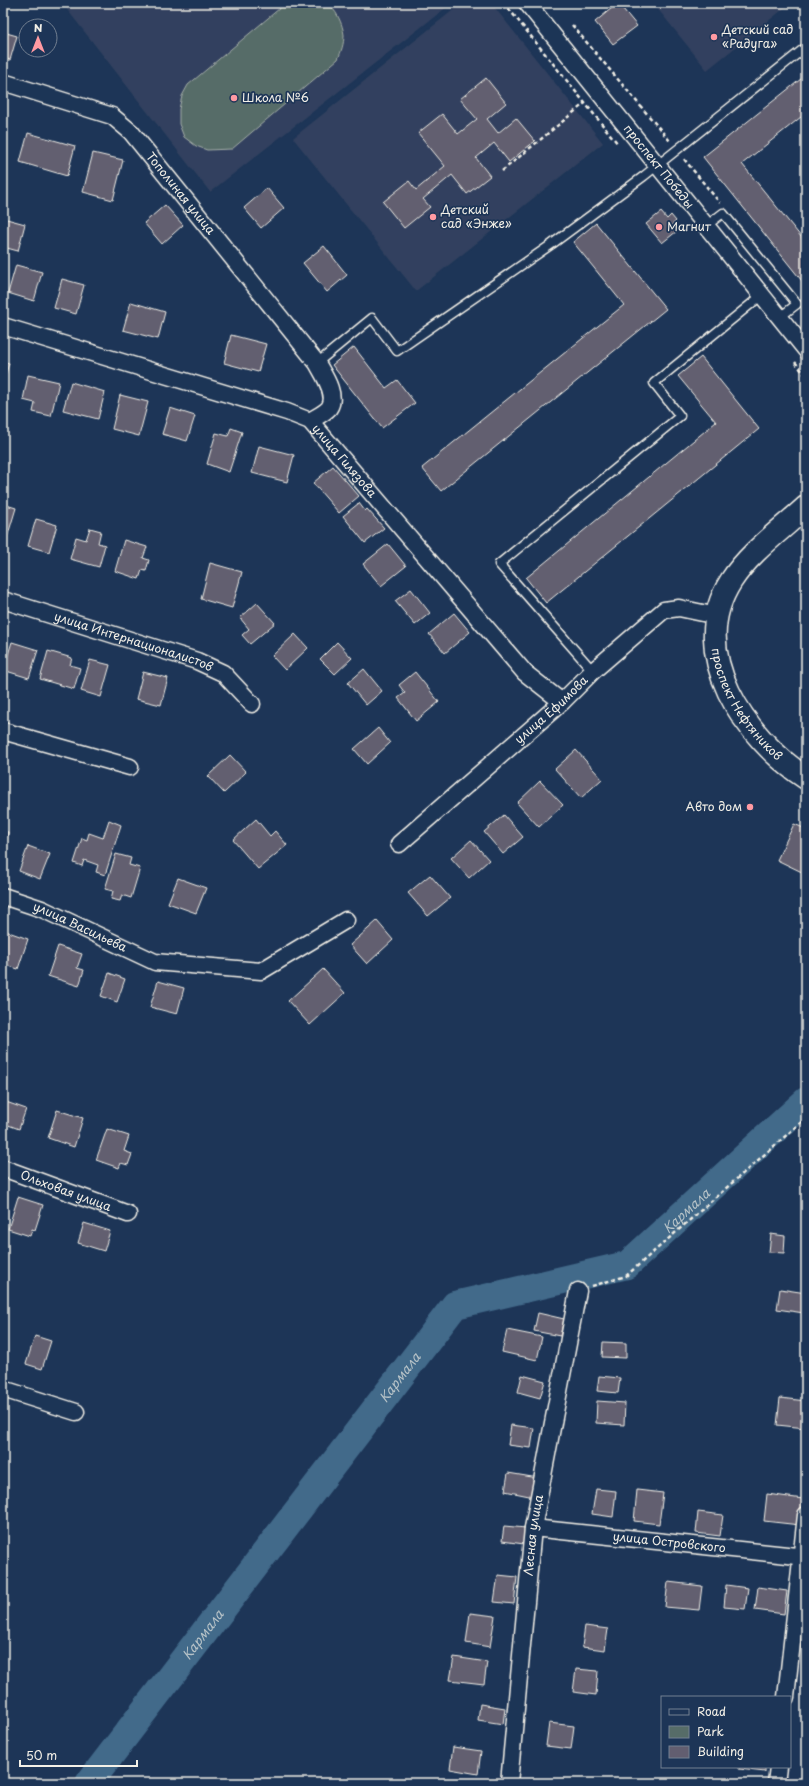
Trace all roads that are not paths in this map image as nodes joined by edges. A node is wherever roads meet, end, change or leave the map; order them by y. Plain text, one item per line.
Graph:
1 (527, 3) edge
2 (806, 47) edge
3 (3, 82) edge
4 (658, 165) junction
5 (706, 226) junction
6 (762, 295) junction
7 (780, 317) junction
8 (3, 326) edge
9 (804, 341) edge
10 (316, 363) junction
11 (310, 421) junction
12 (806, 507) edge
13 (3, 600) edge
14 (717, 616) junction
15 (593, 671) junction
16 (562, 702) junction
17 (252, 704) dead end
18 (3, 731) edge
19 (130, 768) dead end
20 (806, 778) edge
21 (399, 844) dead end
22 (3, 896) edge
23 (346, 920) dead end
24 (3, 1168) edge
25 (128, 1214) dead end
26 (578, 1291) road end
27 (3, 1389) edge
28 (76, 1412) dead end
29 (806, 1515) edge
30 (533, 1528) junction
31 (803, 1556) edge
32 (786, 1696) edge
33 (778, 1768) edge
34 (509, 1783) edge
35 (776, 1783) edge

1 - 4 street, проспект Победы
2 - 4 lane
3 - 10 street, Тополиная улица
4 - 5 street, проспект Победы
4 - 10 lane
5 - 6 street, проспект Победы
5 - 7 lane
6 - 7 street, проспект Победы
6 - 15 lane
7 - 9 street, проспект Победы
8 - 11 street, улица Гилязова
10 - 11 street, Тополиная улица
11 - 16 street, улица Гилязова
12 - 14 street, проспект Нефтяников
13 - 17 street, улица Интернационалистов
14 - 15 street, улица Ефимова
14 - 20 street, проспект Нефтяников
15 - 16 street, улица Ефимова
16 - 21 street, улица Ефимова
18 - 19 street
22 - 23 street, улица Васильева
24 - 25 street, Ольховая улица
26 - 30 street, Лесная улица
27 - 28 street
29 - 31 street
30 - 31 street, улица Островского
30 - 34 street, Лесная улица
31 - 32 street
33 - 35 street

